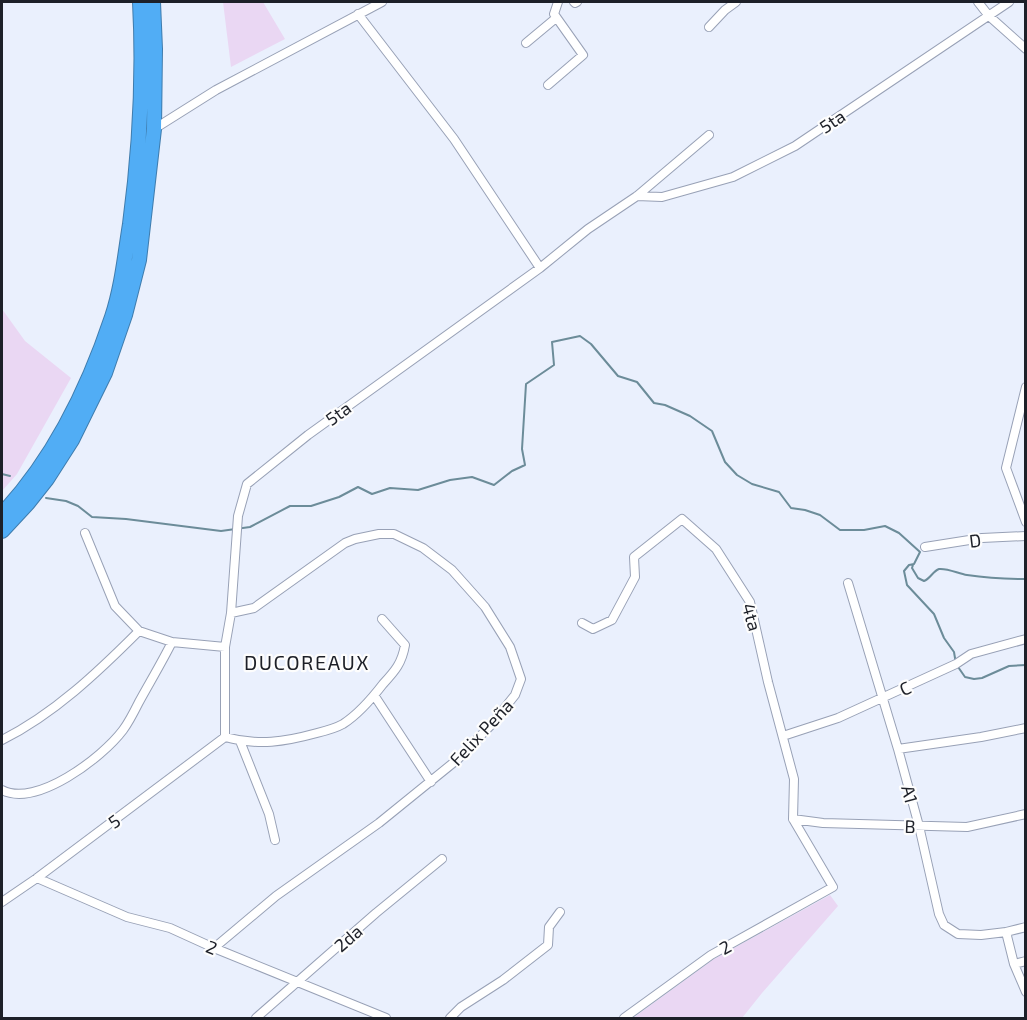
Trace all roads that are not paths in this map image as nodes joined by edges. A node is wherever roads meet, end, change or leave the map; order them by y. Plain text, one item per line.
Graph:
1 (140, 2) edge
2 (153, 2) edge
3 (382, 2) edge
4 (558, 2) edge
5 (736, 2) edge
6 (978, 2) edge
7 (1009, 2) edge
8 (358, 14) junction
9 (989, 16) junction
10 (556, 18) junction
11 (709, 27) dead end
12 (526, 44) dead end
13 (1026, 49) edge
14 (548, 85) dead end
15 (140, 123) junction
16 (154, 129) junction
17 (709, 135) dead end
18 (637, 196) junction
19 (540, 268) junction
20 (1026, 387) edge
21 (2, 514) edge
22 (1026, 522) edge
23 (2, 531) edge
24 (85, 533) dead end
25 (1026, 536) edge
26 (925, 547) dead end
27 (848, 583) dead end
28 (231, 613) junction
29 (382, 619) dead end
30 (582, 623) dead end
31 (139, 631) junction
32 (1026, 639) edge
33 (172, 642) junction
34 (225, 647) junction
35 (374, 695) junction
36 (884, 698) junction
37 (1026, 728) edge
38 (783, 736) junction
39 (225, 737) junction
40 (2, 740) edge
41 (240, 741) junction
42 (898, 748) junction
43 (430, 782) junction
44 (2, 790) edge
45 (1026, 814) edge
46 (793, 819) junction
47 (919, 826) junction
48 (276, 840) dead end
49 (442, 859) dead end
50 (37, 878) junction
51 (2, 902) edge
52 (560, 912) dead end
53 (1026, 927) edge
54 (1006, 932) junction
55 (214, 948) junction
56 (1026, 961) edge
57 (1014, 963) junction
58 (298, 981) junction
59 (1026, 992) edge
60 (256, 1018) edge
61 (386, 1018) edge
62 (450, 1018) edge
63 (624, 1018) edge

1 - 15 highway
2 - 16 highway
3 - 8 street
4 - 10 street
5 - 11 street
6 - 9 street
7 - 9 street, 5ta
8 - 16 street
8 - 19 street
9 - 13 street
9 - 18 street, 5ta
10 - 12 street
10 - 14 street
15 - 16 street
15 - 21 highway
16 - 23 highway
17 - 18 street, 5ta
18 - 19 street, 5ta
19 - 28 street, 5ta
20 - 22 street
24 - 31 street
25 - 26 street, D
27 - 36 street, A1
28 - 34 street, 5ta
28 - 43 street, Felix Peña
29 - 35 street
30 - 38 street, 4ta
31 - 33 street
31 - 40 street
32 - 36 street, C
33 - 34 street
33 - 44 street
34 - 39 street, 5ta
35 - 41 street
35 - 43 street
36 - 38 street, C
36 - 42 street, A1
37 - 42 street
38 - 46 street, 4ta
39 - 41 street
39 - 50 street, 5
41 - 48 street
42 - 47 street, A1
43 - 55 street, Felix Peña
45 - 47 street, B
46 - 47 street, B
46 - 63 street, 2
47 - 54 street, A1
49 - 58 street, 2da
50 - 51 street, 5
50 - 55 street, 2
52 - 62 street
53 - 54 street, A1
54 - 57 street
55 - 58 street, 2
56 - 57 street
57 - 59 street
58 - 60 street, 2da
58 - 61 street, 2

